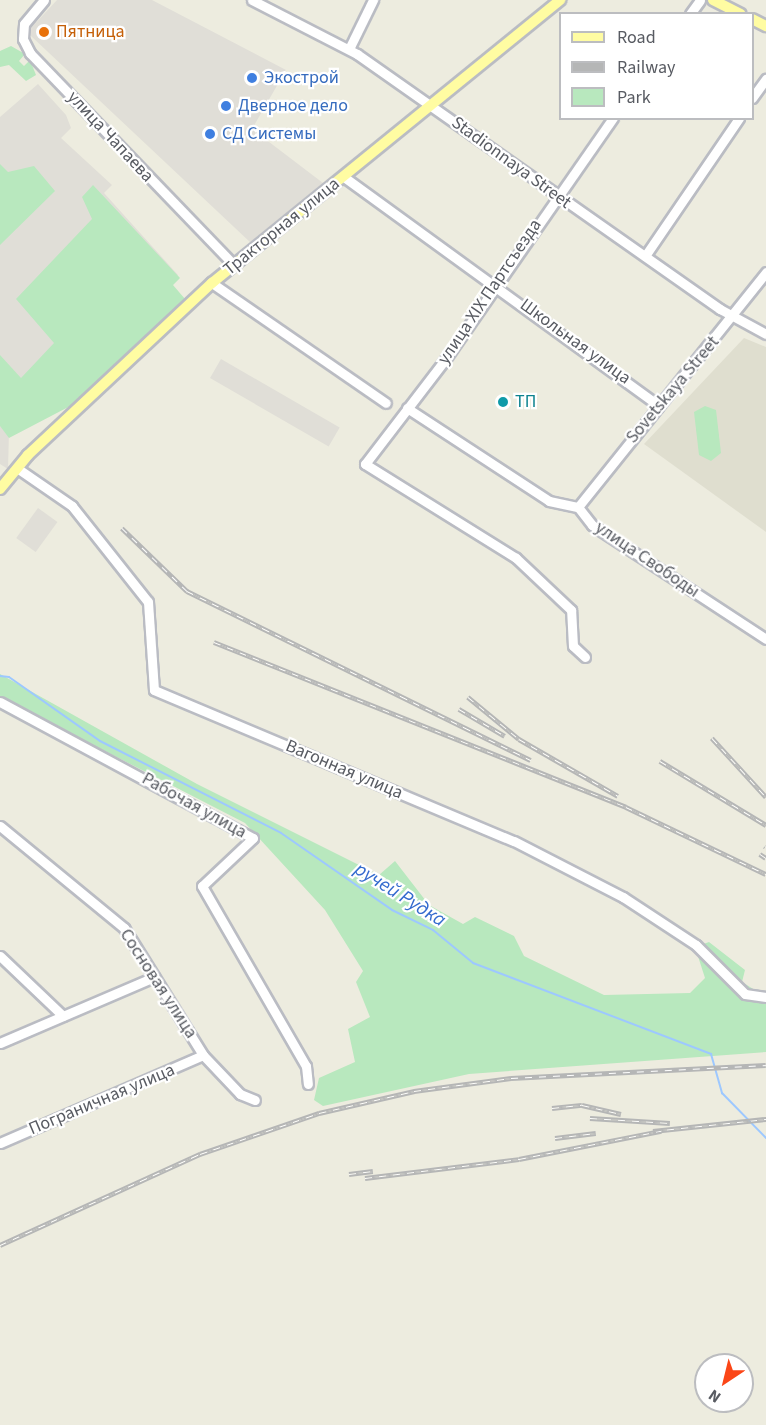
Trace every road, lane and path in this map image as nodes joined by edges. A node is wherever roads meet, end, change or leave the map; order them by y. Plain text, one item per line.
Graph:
1 (44, 0) edge
2 (252, 0) edge
3 (373, 0) edge
4 (560, 0) edge
5 (713, 0) edge
6 (737, 12) edge
7 (349, 49) junction
8 (766, 78) edge
9 (754, 96) edge
10 (433, 107) junction
11 (612, 120) edge
12 (738, 120) edge
13 (344, 177) junction
14 (556, 196) junction
15 (645, 256) junction
16 (234, 265) junction
17 (766, 272) edge
18 (212, 283) junction
19 (495, 284) junction
20 (733, 316) junction
21 (766, 334) edge
22 (386, 403) dead end
23 (659, 406) junction
24 (407, 408) junction
25 (17, 468) junction
26 (0, 489) edge
27 (578, 507) junction
28 (766, 639) edge
29 (585, 657) dead end
30 (0, 702) edge
31 (0, 826) edge
32 (0, 956) edge
33 (154, 977) junction
34 (766, 997) edge
35 (63, 1016) junction
36 (0, 1043) edge
37 (203, 1054) junction
38 (308, 1084) dead end
39 (255, 1100) dead end
40 (0, 1143) edge

1 - 16 street, улица Чапаева
2 - 7 street, Stadionnaya Street
3 - 7 street
4 - 10 main road, Тракторная улица
5 - 6 main road
7 - 10 street, Stadionnaya Street
8 - 9 street
10 - 13 main road, Тракторная улица
10 - 14 street, Stadionnaya Street
11 - 14 street, улица XIX Партсъезда
12 - 15 street
13 - 16 main road, Тракторная улица
13 - 19 street, Школьная улица
14 - 15 street, Stadionnaya Street
14 - 19 street, улица XIX Партсъезда
15 - 20 street, Stadionnaya Street
16 - 18 main road, Тракторная улица
17 - 20 street, Sovetskaya Street
18 - 22 street
18 - 25 main road, Тракторная улица
19 - 23 street, Школьная улица
19 - 24 street, улица XIX Партсъезда
20 - 21 street, Stadionnaya Street
20 - 23 street, Sovetskaya Street
23 - 27 street, Sovetskaya Street
24 - 27 street, улица Свободы
24 - 29 street, улица XIX Партсъезда
25 - 26 main road, Тракторная улица
25 - 34 street, Вагонная улица
27 - 28 street, улица Свободы
30 - 38 street, Рабочая улица
31 - 33 street, Сосновая улица
32 - 35 street
33 - 35 street
33 - 37 street, Сосновая улица
35 - 36 street
37 - 39 street, Сосновая улица
37 - 40 street, Пограничная улица

